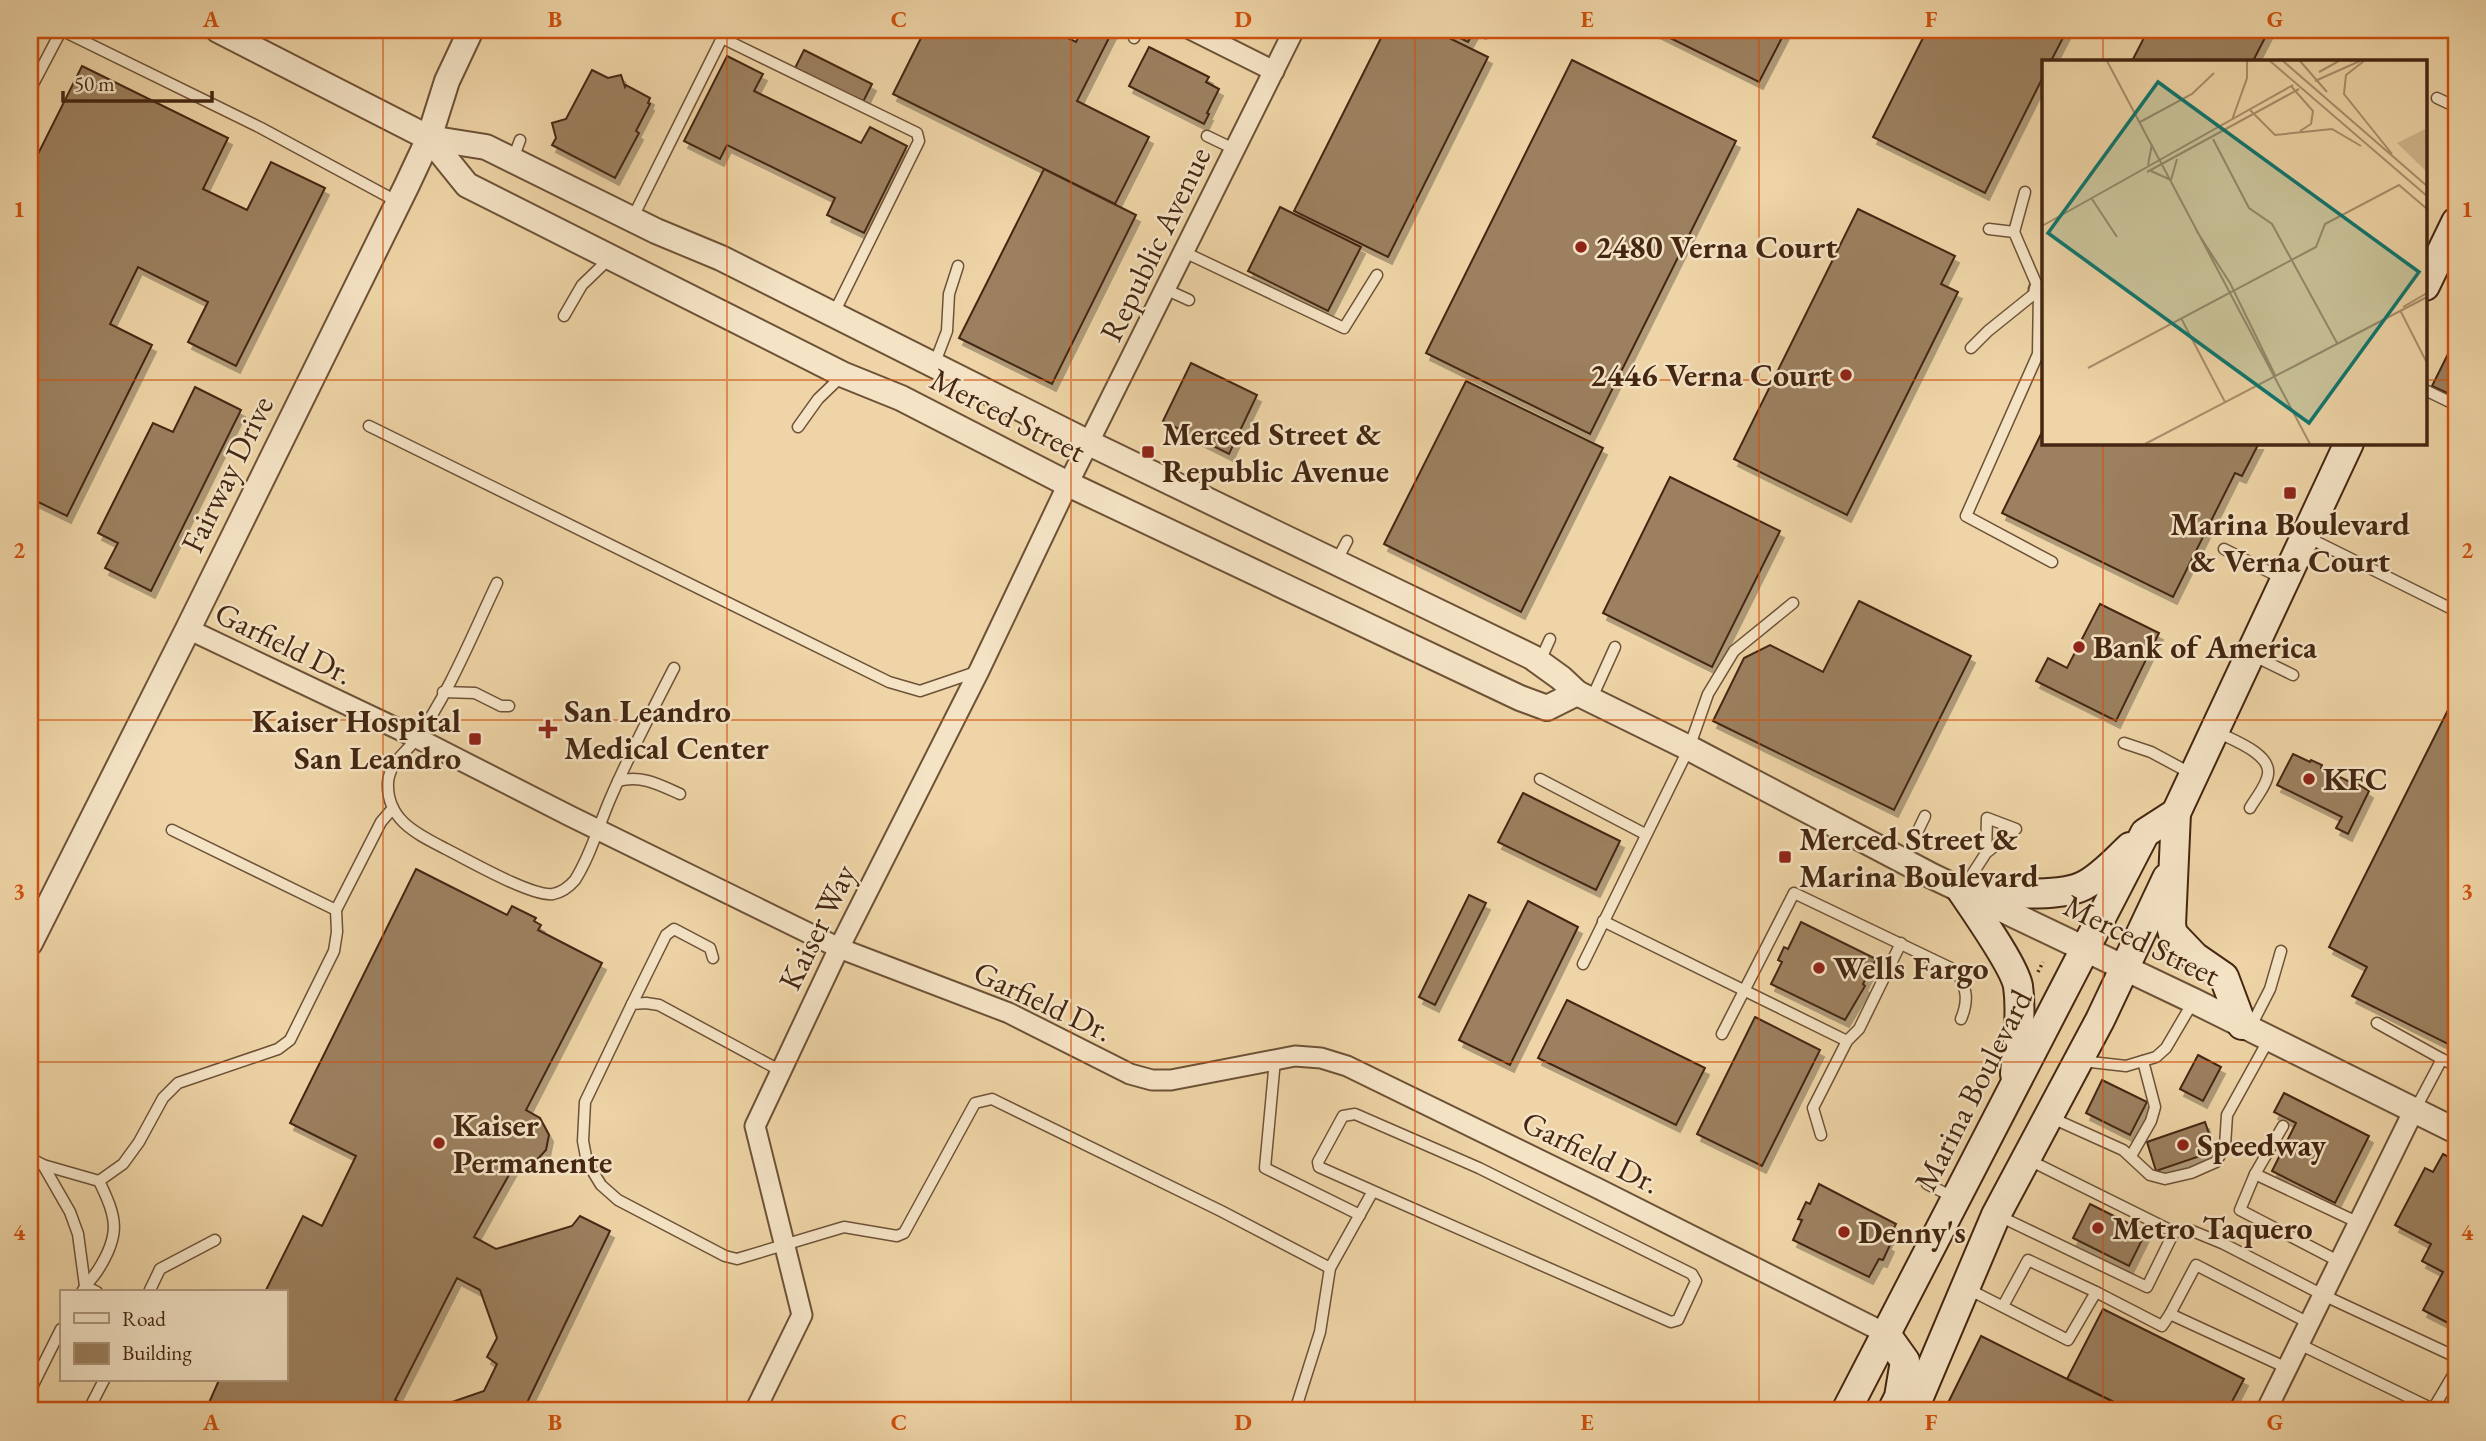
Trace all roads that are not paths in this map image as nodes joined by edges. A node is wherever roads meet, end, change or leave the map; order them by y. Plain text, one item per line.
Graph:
1 (61, 30) edge
2 (218, 30) edge
3 (471, 30) edge
4 (1192, 30) edge
5 (1293, 30) edge
6 (1274, 71) junction
7 (30, 90) edge
8 (2437, 98) dead end
9 (2456, 107) edge
10 (1207, 136) dead end
11 (429, 138) junction
12 (1234, 149) junction
13 (2025, 192) dead end
14 (398, 202) junction
15 (632, 219) junction
16 (2456, 222) edge
17 (1989, 229) dead end
18 (2014, 232) junction
19 (1184, 252) junction
20 (611, 257) junction
21 (958, 266) dead end
22 (1377, 275) dead end
23 (2426, 284) edge
24 (1165, 289) junction
25 (2041, 290) edge
26 (1189, 300) dead end
27 (833, 315) junction
28 (564, 316) dead end
29 (1971, 348) dead end
30 (934, 366) junction
31 (844, 375) junction
32 (2426, 390) edge
33 (2456, 405) edge
34 (369, 426) dead end
35 (798, 428) dead end
36 (1088, 443) junction
37 (2349, 444) edge
38 (1068, 484) junction
39 (2307, 536) junction
40 (2224, 549) dead end
41 (2052, 562) dead end
42 (2287, 581) junction
43 (497, 583) dead end
44 (1793, 603) dead end
45 (2456, 611) edge
46 (188, 629) junction
47 (1550, 639) dead end
48 (1615, 647) dead end
49 (2251, 654) junction
50 (1539, 662) junction
51 (674, 668) dead end
52 (979, 671) junction
53 (2293, 675) dead end
54 (443, 692) junction
55 (1584, 696) junction
56 (509, 706) dead end
57 (2215, 731) junction
58 (417, 738) junction
59 (2124, 743) dead end
60 (1689, 748) junction
61 (2195, 776) junction
62 (1540, 779) dead end
63 (618, 781) junction
64 (680, 794) dead end
65 (393, 808) junction
66 (2250, 808) dead end
67 (2176, 813) junction
68 (1925, 816) dead end
69 (596, 829) junction
70 (172, 830) dead end
71 (2145, 833) junction
72 (1645, 834) junction
73 (1986, 853) dead end
74 (1903, 861) junction
75 (2174, 863) junction
76 (1962, 891) junction
77 (336, 910) junction
78 (1603, 921) junction
79 (30, 943) edge
80 (1901, 943) junction
81 (839, 948) junction
82 (2085, 951) junction
83 (2281, 951) dead end
84 (713, 957) dead end
85 (1583, 964) dead end
86 (2124, 968) junction
87 (1744, 990) junction
88 (2194, 1001) junction
89 (632, 1004) junction
90 (1961, 1020) dead end
91 (2377, 1023) dead end
92 (2254, 1031) junction
93 (1722, 1034) dead end
94 (1847, 1041) junction
95 (2442, 1059) junction
96 (1275, 1060) junction
97 (2078, 1061) junction
98 (2143, 1061) junction
99 (2456, 1066) edge
100 (782, 1071) junction
101 (2015, 1087) junction
102 (2414, 1111) junction
103 (2048, 1117) junction
104 (2283, 1126) dead end
105 (2456, 1131) edge
106 (1821, 1135) dead end
107 (2131, 1156) junction
108 (30, 1158) edge
109 (2026, 1159) junction
110 (43, 1165) junction
111 (2255, 1174) junction
112 (99, 1181) junction
113 (1927, 1184) dead end
114 (1373, 1191) junction
115 (1956, 1199) junction
116 (1360, 1215) junction
117 (1996, 1215) junction
118 (2359, 1223) junction
119 (2174, 1232) junction
120 (215, 1240) dead end
121 (783, 1244) junction
122 (2340, 1262) junction
123 (1330, 1268) junction
124 (1966, 1288) junction
125 (83, 1289) edge
126 (150, 1290) edge
127 (2096, 1292) junction
128 (2323, 1295) junction
129 (2003, 1306) junction
130 (2170, 1314) junction
131 (2309, 1323) junction
132 (60, 1331) edge
133 (1885, 1333) junction
134 (2299, 1344) junction
135 (2456, 1357) edge
136 (2287, 1368) junction
137 (2456, 1370) edge
138 (103, 1382) edge
139 (30, 1391) edge
140 (88, 1411) edge
141 (755, 1411) edge
142 (1295, 1411) edge
143 (1846, 1411) edge
144 (1892, 1411) edge
145 (1913, 1411) edge
146 (2266, 1411) edge

1 - 7 lane
1 - 14 lane
2 - 11 street, Merced Street
3 - 11 street, Fairway Drive
4 - 6 street
5 - 6 street, Republic Avenue
6 - 12 street, Republic Avenue
8 - 9 lane
10 - 12 lane
11 - 14 street, Fairway Drive
11 - 15 street, Merced Street
11 - 20 street, Merced Street
12 - 19 street, Republic Avenue
13 - 18 lane
14 - 46 street, Fairway Drive
15 - 27 street, Merced Street
15 - 27 lane
16 - 23 main road
17 - 18 lane
18 - 25 lane
19 - 22 lane
19 - 24 street, Republic Avenue
20 - 28 lane
20 - 31 street, Merced Street
21 - 30 lane
24 - 26 lane
24 - 36 street, Republic Avenue
25 - 29 lane
25 - 41 lane
27 - 30 street, Merced Street
30 - 36 street, Merced Street
31 - 35 lane
31 - 38 street, Merced Street
32 - 33 lane
34 - 52 lane
36 - 38 street, Republic Avenue
36 - 50 street, Merced Street
37 - 39 main road
38 - 52 street, Kaiser Way
38 - 55 street, Merced Street
39 - 42 main road
39 - 45 lane
40 - 42 lane
42 - 49 main road
43 - 54 lane
44 - 60 lane
46 - 58 street, Garfield Dr.
46 - 79 street, Fairway Drive
47 - 50 lane
48 - 55 lane
49 - 53 lane
49 - 57 main road
50 - 55 street, Merced Street
51 - 63 lane
52 - 81 street, Kaiser Way
54 - 56 lane
54 - 58 lane
55 - 60 street, Merced Street
57 - 61 main road
57 - 66 lane
58 - 65 lane
58 - 69 street, Garfield Dr.
59 - 61 lane
60 - 72 lane
60 - 74 street, Merced Street
61 - 67 main road
62 - 72 lane
63 - 64 lane
63 - 69 lane
65 - 69 lane
65 - 77 lane
67 - 71 main road
67 - 75 main road
68 - 74 lane
69 - 81 street, Garfield Dr.
70 - 77 lane
71 - 76 main road
71 - 82 main road, Marina Boulevard
72 - 78 lane
73 - 76 lane
74 - 76 street, Merced Street
75 - 86 main road
75 - 92 main road
76 - 82 street, Merced Street
76 - 101 main road
77 - 112 lane
78 - 85 lane
78 - 87 lane
80 - 87 lane
80 - 90 lane
80 - 94 lane
81 - 96 street, Garfield Dr.
81 - 100 street, Kaiser Way
82 - 86 street, Merced Street
82 - 101 main road, Marina Boulevard
83 - 92 lane
84 - 89 lane
86 - 88 street, Merced Street
86 - 97 main road
87 - 93 lane
87 - 94 lane
88 - 92 street, Merced Street
88 - 98 lane
89 - 100 lane
89 - 121 lane
91 - 95 lane
92 - 102 street, Merced Street
92 - 107 lane
94 - 106 lane
95 - 99 lane
95 - 102 lane
96 - 116 lane
96 - 133 street, Garfield Dr.
97 - 98 lane
97 - 103 main road
98 - 107 lane
100 - 121 street, Kaiser Way
101 - 115 main road, Marina Boulevard
102 - 105 street, Merced Street
102 - 118 street
103 - 107 lane
103 - 109 main road
104 - 111 lane
108 - 110 lane
109 - 117 main road
109 - 119 lane
110 - 112 lane
110 - 125 lane
111 - 118 lane
111 - 122 lane
112 - 125 lane
113 - 115 lane
114 - 114 lane
114 - 116 lane
115 - 133 main road, Marina Boulevard
116 - 123 lane
117 - 119 lane
117 - 124 main road
118 - 122 street
119 - 128 lane
120 - 126 lane
121 - 123 lane
121 - 141 street, Kaiser Way
122 - 128 street
123 - 142 lane
124 - 129 lane
124 - 145 main road
127 - 129 lane
127 - 129 lane
127 - 130 lane
128 - 131 street
128 - 135 lane
130 - 131 lane
130 - 136 lane
131 - 134 street
132 - 139 lane
133 - 143 main road, Marina Boulevard
133 - 144 main road
134 - 136 street
134 - 137 lane
136 - 146 street
138 - 140 lane

